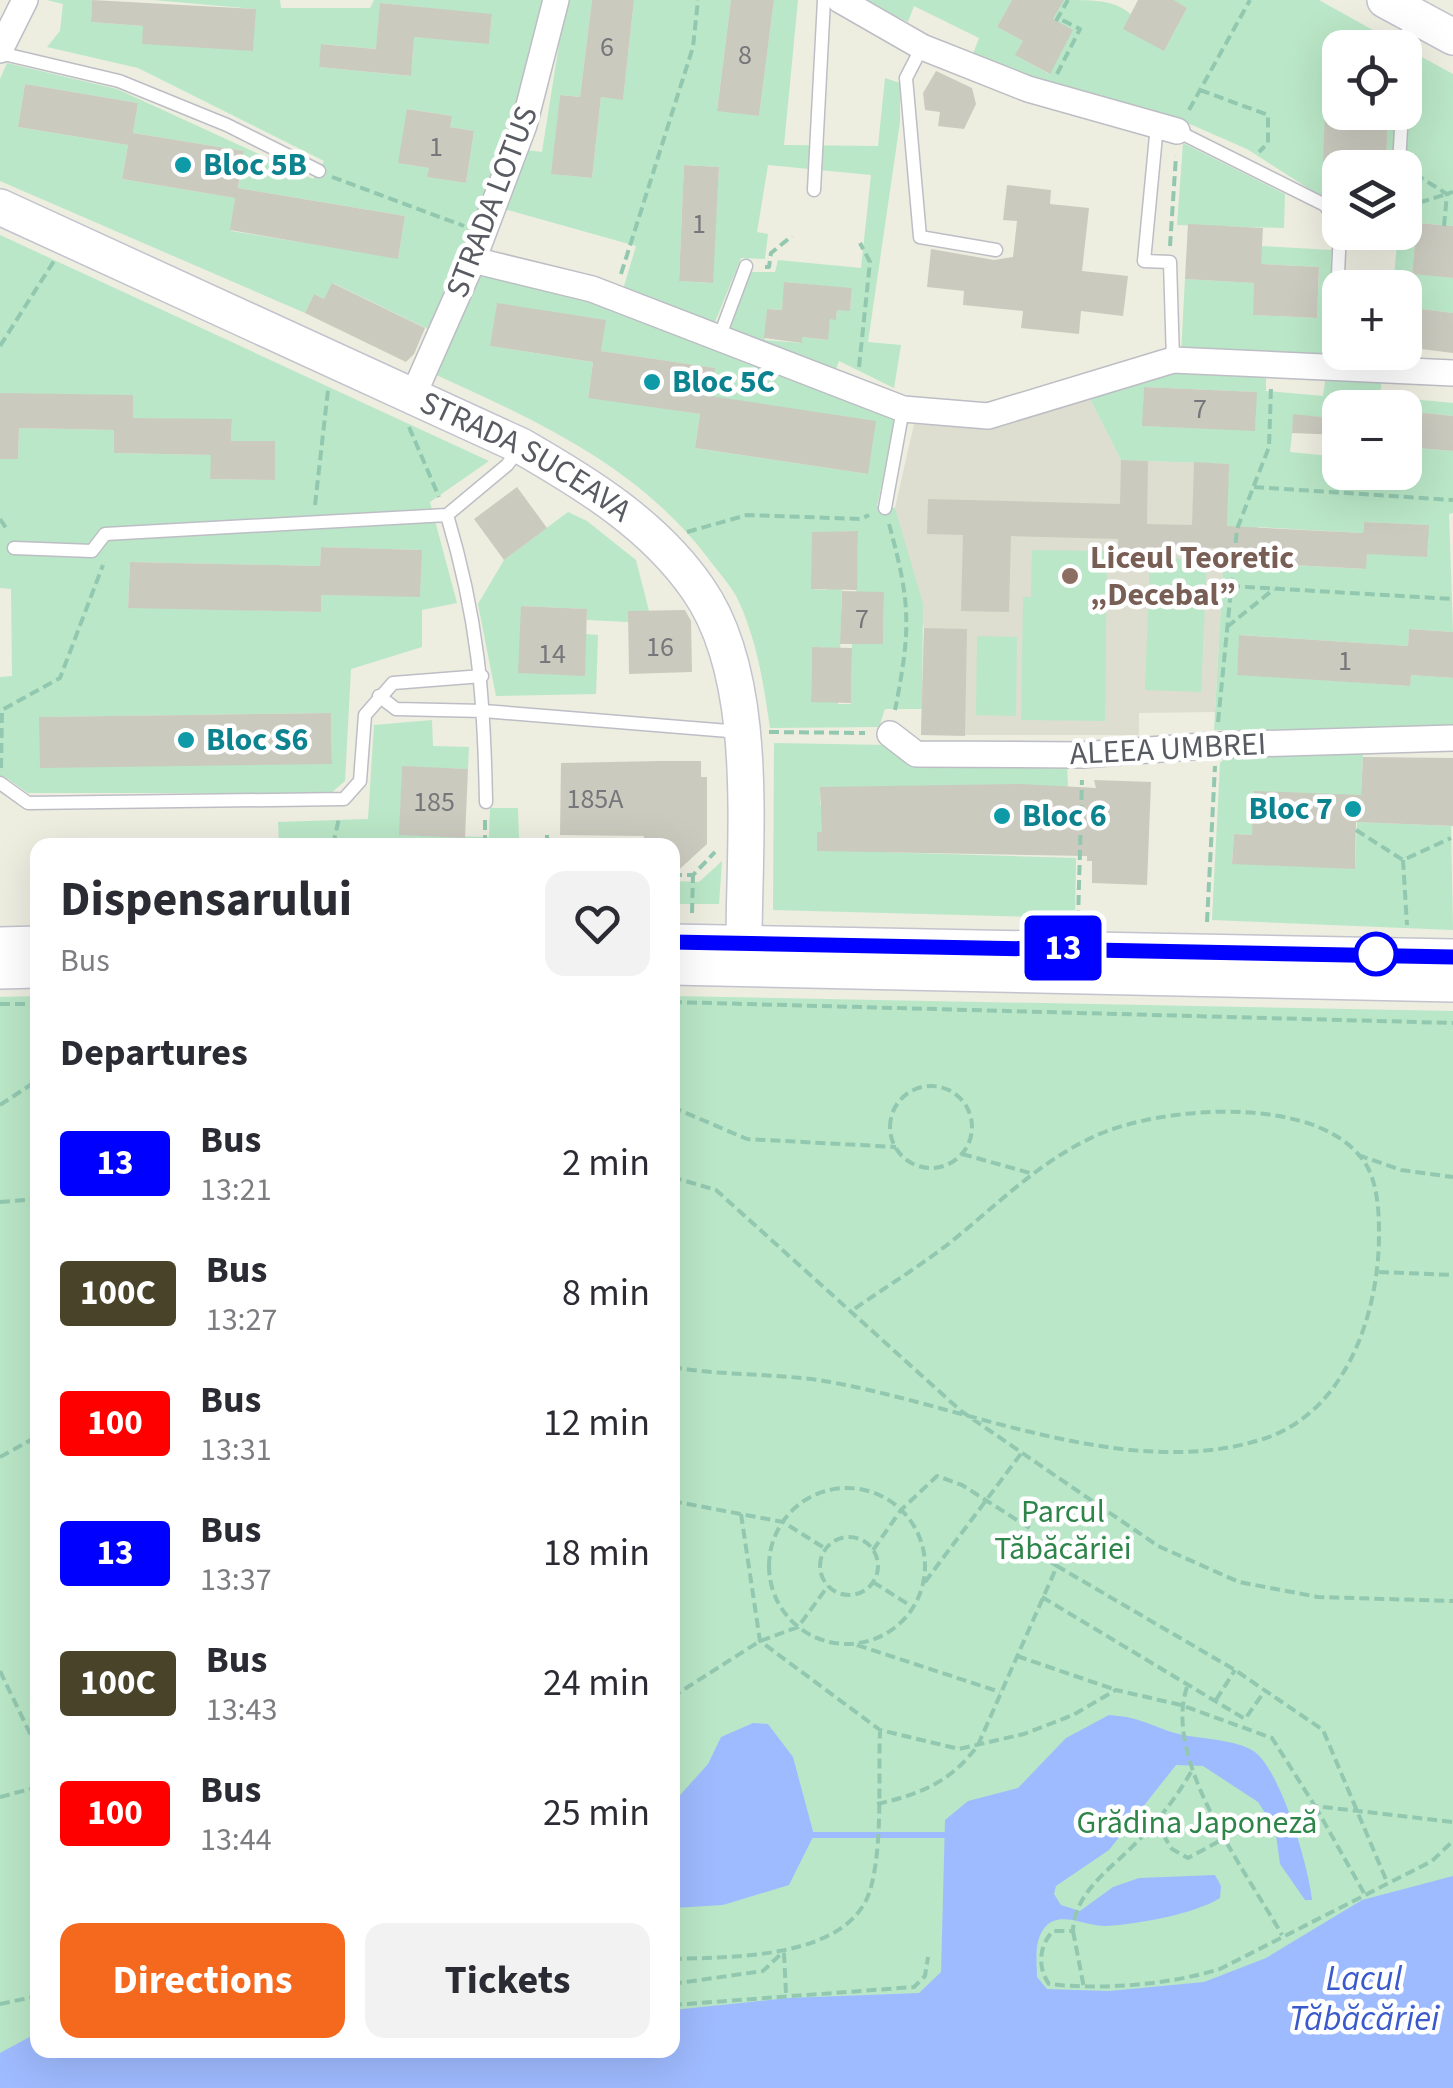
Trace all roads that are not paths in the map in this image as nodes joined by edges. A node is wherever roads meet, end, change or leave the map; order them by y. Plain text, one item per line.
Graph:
1 (23, 0) edge
2 (556, 0) edge
3 (824, 0) edge
4 (840, 0) edge
5 (1397, 7) edge
6 (1453, 37) edge
7 (922, 47) junction
8 (0, 52) edge
9 (1167, 128) junction
10 (318, 171) road end
11 (814, 190) dead end
12 (1322, 204) edge
13 (0, 207) edge
14 (996, 250) dead end
15 (473, 260) junction
16 (746, 266) dead end
17 (719, 339) junction
18 (1174, 360) junction
19 (1322, 364) edge
20 (1413, 370) edge
21 (1453, 373) edge
22 (408, 406) junction
23 (903, 409) junction
24 (522, 446) junction
25 (885, 508) road end
26 (446, 515) junction
27 (14, 548) dead end
28 (482, 676) junction
29 (379, 696) junction
30 (484, 711) junction
31 (753, 732) junction
32 (890, 734) road end
33 (1453, 738) edge
34 (0, 783) edge
35 (486, 802) road end
36 (682, 927) edge
37 (744, 942) junction
38 (0, 944) edge
39 (30, 944) edge
40 (1453, 957) edge
41 (680, 967) edge
42 (30, 970) edge
43 (0, 971) edge
44 (1453, 984) edge

1 - 8 street
2 - 15 street, STRADA LOTUS
3 - 11 lane
4 - 7 street
5 - 6 main road
7 - 9 street
7 - 14 lane
8 - 10 lane
9 - 12 lane
9 - 18 lane
13 - 22 main road, STRADA SUCEAVA
15 - 17 street
15 - 22 street, STRADA LOTUS
16 - 17 lane
17 - 23 street
18 - 19 street
18 - 23 street
20 - 21 street
22 - 24 main road, STRADA SUCEAVA
23 - 25 lane
24 - 26 lane
24 - 31 main road, STRADA SUCEAVA
26 - 27 lane
26 - 28 lane
28 - 29 lane
28 - 30 lane
29 - 30 lane
29 - 34 lane
30 - 31 lane
30 - 35 lane
31 - 37 main road, STRADA SUCEAVA
32 - 33 street, ALEEA UMBREI
36 - 37 main road
37 - 40 main road
38 - 39 main road
41 - 44 main road
42 - 43 main road

